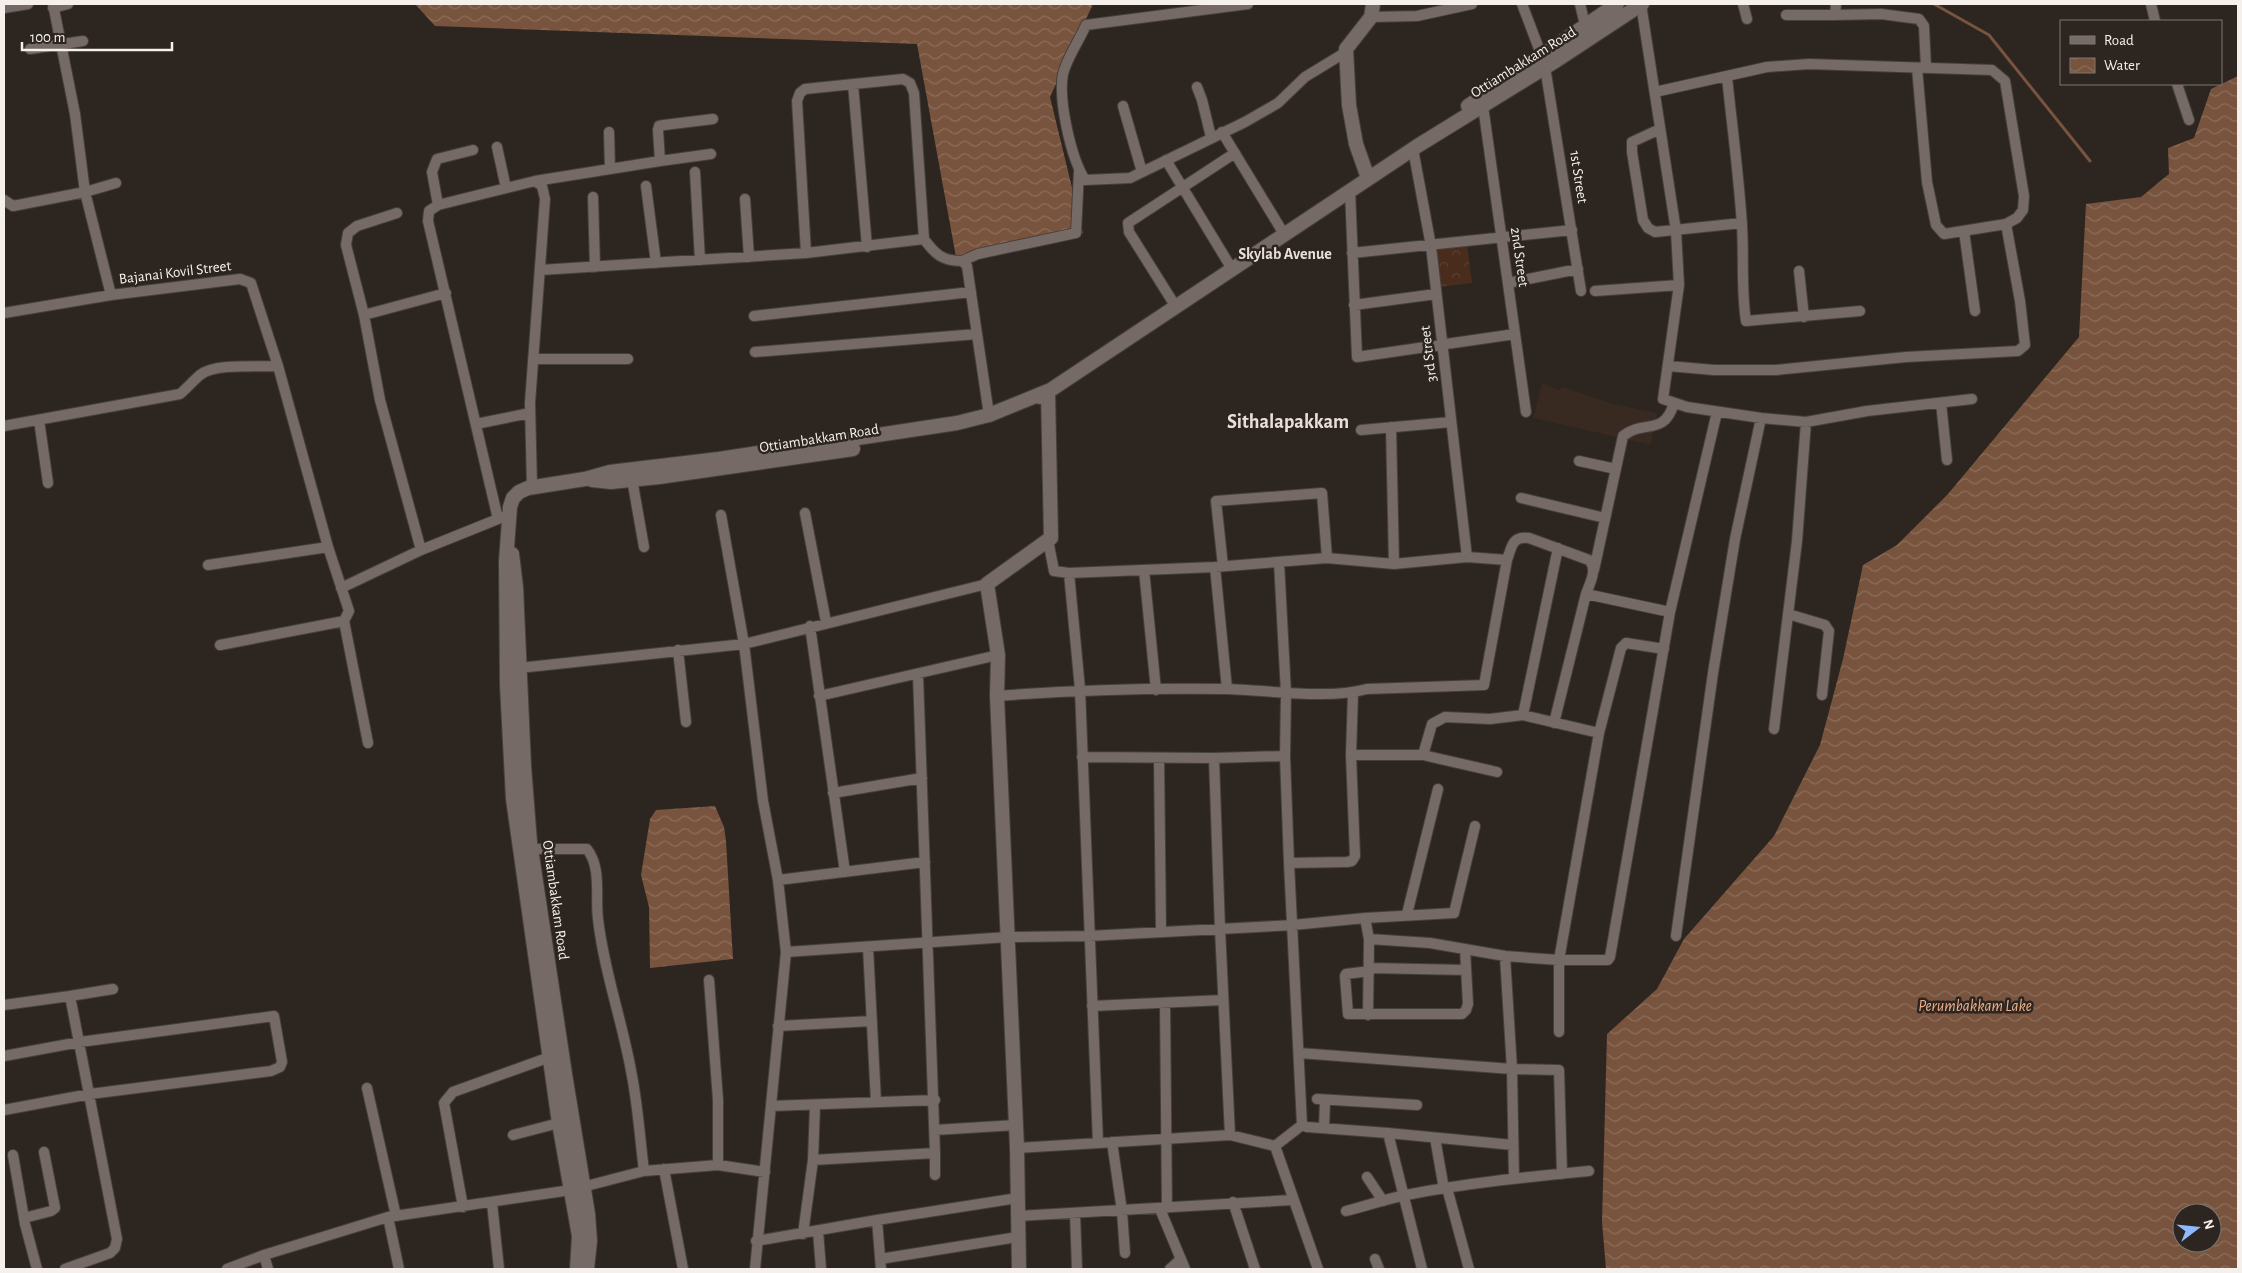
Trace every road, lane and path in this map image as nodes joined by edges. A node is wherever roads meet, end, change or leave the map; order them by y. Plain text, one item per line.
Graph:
1 (28, 4) edge
2 (68, 4) edge
3 (1248, 4) edge
4 (1472, 4) edge
5 (1522, 4) edge
6 (1580, 4) edge
7 (1617, 4) edge
8 (1642, 4) edge
9 (1742, 4) edge
10 (1836, 4) edge
11 (2151, 4) edge
12 (1230, 5) edge
13 (53, 6) edge
14 (4, 8) edge
15 (1372, 10) edge
16 (1835, 15) junction
17 (1786, 16) dead end
18 (1747, 19) dead end
19 (2155, 20) edge
20 (1585, 25) junction
21 (84, 41) dead end
22 (61, 46) junction
23 (30, 49) dead end
24 (1346, 52) junction
25 (1543, 61) junction
26 (1922, 68) junction
27 (1727, 77) junction
28 (853, 84) junction
29 (2177, 85) edge
30 (1197, 87) dead end
31 (1654, 92) junction
32 (1123, 106) dead end
33 (1484, 106) junction
34 (712, 119) dead end
35 (2189, 120) dead end
36 (1660, 129) junction
37 (609, 132) dead end
38 (1222, 132) junction
39 (1211, 137) junction
40 (497, 147) dead end
41 (1416, 147) junction
42 (473, 150) dead end
43 (711, 154) dead end
44 (1235, 154) junction
45 (1166, 160) junction
46 (660, 161) junction
47 (610, 169) junction
48 (1079, 171) junction
49 (695, 172) dead end
50 (1142, 172) junction
51 (1368, 178) junction
52 (534, 181) junction
53 (116, 183) dead end
54 (646, 186) dead end
55 (1182, 186) junction
56 (506, 188) junction
57 (1350, 190) junction
58 (85, 192) junction
59 (593, 197) dead end
60 (744, 199) dead end
61 (4, 200) edge
62 (438, 205) junction
63 (397, 213) dead end
64 (1742, 223) junction
65 (2006, 224) junction
66 (1572, 230) junction
67 (1676, 231) junction
68 (1964, 231) junction
69 (1284, 234) junction
70 (1502, 237) junction
71 (924, 239) junction
72 (1431, 246) junction
73 (867, 247) junction
74 (806, 253) junction
75 (1352, 253) junction
76 (749, 257) junction
77 (700, 260) junction
78 (962, 262) junction
79 (656, 263) junction
80 (595, 267) junction
81 (1232, 269) junction
82 (1578, 269) junction
83 (540, 270) junction
84 (1799, 271) dead end
85 (1508, 283) junction
86 (1679, 285) junction
87 (1581, 291) dead end
88 (971, 292) junction
89 (1595, 292) dead end
90 (446, 293) junction
91 (1436, 294) junction
92 (111, 295) junction
93 (1354, 306) junction
94 (1176, 307) junction
95 (1975, 311) dead end
96 (1860, 312) dead end
97 (4, 313) edge
98 (364, 315) junction
99 (754, 316) dead end
100 (1804, 317) junction
101 (977, 334) junction
102 (1515, 334) junction
103 (1442, 346) junction
104 (755, 352) dead end
105 (534, 359) junction
106 (628, 359) dead end
107 (278, 366) junction
108 (1668, 366) junction
109 (1048, 391) junction
110 (1972, 399) dead end
111 (1674, 403) junction
112 (1941, 403) junction
113 (1526, 412) dead end
114 (1717, 412) junction
115 (530, 413) junction
116 (989, 415) junction
117 (1761, 418) junction
118 (38, 420) junction
119 (1451, 422) junction
120 (1806, 422) junction
121 (476, 424) junction
122 (4, 426) edge
123 (1391, 427) junction
124 (1362, 430) dead end
125 (1947, 460) dead end
126 (1579, 461) dead end
127 (1616, 469) junction
128 (586, 479) junction
129 (632, 479) junction
130 (48, 483) dead end
131 (532, 487) junction
132 (1521, 498) dead end
133 (805, 512) dead end
134 (721, 515) dead end
135 (503, 517) junction
136 (1605, 518) junction
137 (509, 534) junction
138 (1048, 540) junction
139 (328, 547) junction
140 (644, 547) dead end
141 (1558, 548) junction
142 (421, 550) junction
143 (1467, 557) junction
144 (1327, 558) junction
145 (1507, 560) junction
146 (1278, 562) junction
147 (1394, 564) junction
148 (208, 565) dead end
149 (1219, 566) junction
150 (1144, 570) junction
151 (1594, 570) junction
152 (1069, 573) junction
153 (986, 584) junction
154 (341, 588) junction
155 (1586, 594) junction
156 (1670, 612) junction
157 (1788, 614) junction
158 (344, 622) junction
159 (826, 622) junction
160 (810, 626) junction
161 (744, 644) junction
162 (220, 645) dead end
163 (1664, 649) junction
164 (678, 650) junction
165 (998, 655) junction
166 (519, 668) junction
167 (918, 675) junction
168 (1080, 689) junction
169 (1227, 689) junction
170 (1156, 690) junction
171 (1286, 692) junction
172 (1353, 693) junction
173 (1822, 695) dead end
174 (820, 696) junction
175 (997, 696) junction
176 (1523, 715) junction
177 (686, 722) dead end
178 (1554, 722) junction
179 (1774, 729) dead end
180 (1599, 733) junction
181 (368, 743) dead end
182 (1351, 755) junction
183 (1423, 755) junction
184 (1285, 756) junction
185 (1082, 757) junction
186 (1159, 758) junction
187 (1214, 758) junction
188 (1497, 772) dead end
189 (922, 778) junction
190 (1438, 789) dead end
191 (833, 793) junction
192 (1475, 826) dead end
193 (531, 849) junction
194 (925, 862) junction
195 (1289, 864) junction
196 (844, 872) junction
197 (778, 880) junction
198 (1407, 914) junction
199 (1365, 918) junction
200 (1293, 925) junction
201 (1220, 929) junction
202 (1161, 932) junction
203 (1089, 936) junction
204 (1676, 936) dead end
205 (1008, 938) junction
206 (1368, 939) junction
207 (928, 943) junction
208 (868, 947) junction
209 (1465, 949) junction
210 (786, 952) junction
211 (1505, 956) junction
212 (1559, 960) junction
213 (1370, 969) junction
214 (1466, 970) junction
215 (709, 980) dead end
216 (113, 989) dead end
217 (70, 996) junction
218 (1223, 1000) junction
219 (1165, 1003) junction
220 (4, 1005) edge
221 (1092, 1006) junction
222 (1368, 1015) junction
223 (872, 1021) junction
224 (778, 1026) junction
225 (1559, 1032) dead end
226 (80, 1042) junction
227 (1299, 1053) junction
228 (4, 1056) edge
229 (550, 1057) junction
230 (1512, 1069) junction
231 (367, 1088) dead end
232 (90, 1094) junction
233 (935, 1100) junction
234 (876, 1102) junction
235 (1417, 1105) dead end
236 (771, 1106) junction
237 (815, 1106) junction
238 (4, 1110) edge
239 (559, 1123) junction
240 (1302, 1125) junction
241 (1016, 1126) junction
242 (1324, 1128) junction
243 (935, 1130) junction
244 (1388, 1133) junction
245 (513, 1135) dead end
246 (1230, 1135) junction
247 (1166, 1138) junction
248 (1436, 1138) junction
249 (1112, 1142) junction
250 (1098, 1143) junction
251 (1275, 1146) junction
252 (1513, 1146) junction
253 (1017, 1148) junction
254 (44, 1152) dead end
255 (935, 1153) junction
256 (13, 1155) dead end
257 (813, 1160) junction
258 (718, 1165) junction
259 (664, 1169) junction
260 (644, 1170) junction
261 (1589, 1171) dead end
262 (765, 1172) junction
263 (1562, 1174) junction
264 (936, 1175) dead end
265 (1367, 1177) dead end
266 (1514, 1178) junction
267 (577, 1188) junction
268 (1445, 1189) junction
269 (1404, 1196) junction
270 (1018, 1198) junction
271 (1292, 1200) junction
272 (1383, 1201) junction
273 (1234, 1202) junction
274 (492, 1203) junction
275 (464, 1207) junction
276 (1163, 1208) junction
277 (1122, 1211) junction
278 (1346, 1211) dead end
279 (1075, 1213) junction
280 (1018, 1216) junction
281 (392, 1217) junction
282 (24, 1218) junction
283 (877, 1220) junction
284 (818, 1231) junction
285 (803, 1234) junction
286 (1018, 1237) junction
287 (756, 1241) junction
288 (1125, 1253) dead end
289 (264, 1255) junction
290 (880, 1264) edge
291 (1183, 1264) edge
292 (37, 1269) edge
293 (64, 1269) edge
294 (227, 1269) edge
295 (268, 1269) edge
296 (399, 1269) edge
297 (499, 1269) edge
298 (577, 1269) edge
299 (587, 1269) edge
300 (682, 1269) edge
301 (755, 1269) edge
302 (822, 1269) edge
303 (1019, 1269) edge
304 (1077, 1269) edge
305 (1170, 1269) edge
306 (1255, 1269) edge
307 (1318, 1269) edge
308 (1422, 1269) edge
309 (1469, 1269) edge

1 - 14 street
2 - 13 street
3 - 12 street
4 - 15 street
5 - 25 street, 1st Street
6 - 20 street
7 - 20 street, Ottiambakkam Road
8 - 25 street, Ottiambakkam Road
8 - 31 street
9 - 18 street
10 - 16 street
11 - 19 street
12 - 48 street
13 - 22 street, Bajanai Kovil Street
15 - 24 street
16 - 17 street
16 - 26 street
20 - 25 street, Ottiambakkam Road
21 - 22 street
22 - 23 street
22 - 58 street, Bajanai Kovil Street
24 - 38 street
24 - 51 street
25 - 33 street, Ottiambakkam Road
25 - 41 street, Ottiambakkam Road
25 - 66 street, 1st Street
26 - 27 street
26 - 65 street
26 - 68 street
27 - 31 street
27 - 64 street
28 - 71 street
28 - 73 street
28 - 74 street
29 - 35 street
30 - 39 street
31 - 36 street
32 - 50 street
33 - 41 street, Ottiambakkam Road
33 - 70 street, 2nd Street
34 - 46 street
36 - 67 street
36 - 67 street
37 - 47 street
38 - 39 street
38 - 44 street
39 - 45 street
40 - 56 street
41 - 51 street, Ottiambakkam Road
41 - 72 street, 3rd Street
42 - 62 street
43 - 46 street
44 - 55 street
44 - 69 street
45 - 50 street
45 - 55 street
46 - 47 street
47 - 52 street
48 - 50 street
48 - 78 street
49 - 77 street
51 - 57 street, Ottiambakkam Road
52 - 56 street
52 - 83 street
53 - 58 street
54 - 79 street
55 - 81 street
55 - 94 street
56 - 62 street
57 - 69 street, Ottiambakkam Road
57 - 75 street
58 - 61 street
58 - 92 street, Bajanai Kovil Street
59 - 80 street
60 - 76 street
62 - 90 street
63 - 98 street
64 - 67 street
64 - 100 street
65 - 68 street
65 - 108 street
66 - 70 street
66 - 82 street, 1st Street
67 - 86 street
68 - 95 street
69 - 81 street, Ottiambakkam Road
70 - 72 street
70 - 85 street, 2nd Street
71 - 73 street
71 - 78 street
72 - 75 street
72 - 91 street, 3rd Street
73 - 74 street
74 - 76 street
75 - 93 street
76 - 77 street
77 - 79 street
78 - 88 street
79 - 80 street
80 - 83 street
81 - 94 street, Ottiambakkam Road
82 - 85 street
82 - 87 street, 1st Street
83 - 105 street
84 - 100 street
85 - 102 street, 2nd Street
86 - 89 street
86 - 108 street
88 - 99 street
88 - 101 street
90 - 98 street
90 - 121 street
91 - 93 street
91 - 103 street, 3rd Street
92 - 97 street
92 - 107 street, Bajanai Kovil Street
93 - 103 street
94 - 109 street, Ottiambakkam Road
96 - 100 street
98 - 142 street
101 - 104 street
101 - 116 street
102 - 103 street
102 - 113 street, 2nd Street
103 - 119 street, 3rd Street
105 - 106 street
105 - 115 street
107 - 118 street
107 - 139 street, Bajanai Kovil Street
108 - 111 street
109 - 116 street, Ottiambakkam Road
109 - 129 street, Ottiambakkam Road
109 - 138 street
110 - 112 street
111 - 114 street
111 - 127 street
112 - 120 street
112 - 125 street
114 - 117 street
114 - 156 street
115 - 121 street
115 - 131 street
116 - 128 street, Ottiambakkam Road
117 - 120 street
117 - 204 street
118 - 122 street
118 - 130 street
119 - 123 street
119 - 143 street, 3rd Street
120 - 157 street
121 - 135 street
123 - 124 street
123 - 147 street
126 - 127 street
127 - 136 street
128 - 129 street, Ottiambakkam Road
128 - 131 street, Ottiambakkam Road
129 - 140 street
131 - 135 street, Ottiambakkam Road
132 - 136 street
133 - 159 street
134 - 161 street
135 - 137 street, Ottiambakkam Road
135 - 142 street
136 - 151 street
137 - 166 street, Ottiambakkam Road
137 - 229 street, Ottiambakkam Road
138 - 152 street
138 - 153 street
139 - 148 street
139 - 154 street, Bajanai Kovil Street
141 - 145 street
141 - 151 street
141 - 176 street
142 - 154 street
143 - 145 street
143 - 147 street
144 - 146 street
144 - 147 street
144 - 149 street
145 - 172 street
146 - 149 street
146 - 171 street
149 - 150 street
149 - 169 street
150 - 152 street
150 - 170 street
151 - 155 street
152 - 168 street
153 - 159 street
153 - 165 street
154 - 158 street, Bajanai Kovil Street
155 - 156 street
155 - 178 street
156 - 163 street
157 - 173 street
157 - 179 street
158 - 162 street
158 - 181 street, Bajanai Kovil Street
159 - 160 street
160 - 161 street
160 - 174 street
161 - 164 street
161 - 197 street
163 - 180 street
163 - 212 street
164 - 166 street
164 - 177 street
165 - 167 street
165 - 175 street
166 - 193 street, Ottiambakkam Road
167 - 174 street
167 - 189 street
168 - 170 street
168 - 175 street
168 - 185 street
169 - 170 street
169 - 171 street
171 - 172 street
171 - 184 street
172 - 182 street
174 - 191 street
175 - 205 street
176 - 178 street
176 - 183 street
178 - 180 street
180 - 212 street
182 - 183 street
182 - 195 street
183 - 188 street
184 - 187 street
184 - 195 street
185 - 186 street
185 - 203 street
186 - 187 street
186 - 202 street
187 - 201 street
189 - 191 street
189 - 194 street
190 - 198 street
191 - 196 street
192 - 198 street
193 - 260 street
193 - 267 street, Ottiambakkam Road
194 - 196 street
194 - 207 street
195 - 200 street
196 - 197 street
197 - 210 street
198 - 199 street
199 - 200 street
199 - 206 street
200 - 201 street
200 - 227 street
201 - 202 street
201 - 218 street
202 - 203 street
203 - 205 street
203 - 221 street
205 - 207 street
205 - 241 street
206 - 209 street
206 - 213 street
207 - 208 street
207 - 233 street
208 - 210 street
208 - 223 street
209 - 211 street
209 - 214 street
210 - 224 street
211 - 212 street
211 - 230 street
212 - 225 street
213 - 214 street
213 - 222 street
213 - 222 street
214 - 222 street
215 - 258 street
216 - 217 street
217 - 220 street
217 - 226 street
218 - 219 street
218 - 246 street
219 - 221 street
219 - 247 street
221 - 250 street
223 - 224 street
223 - 234 street
224 - 236 street
226 - 228 street
226 - 232 street
226 - 232 street
227 - 230 street
227 - 240 street
229 - 239 street, Ottiambakkam Road
229 - 275 street
230 - 252 street
230 - 263 street
231 - 281 street
232 - 238 street
232 - 293 street
233 - 234 street
233 - 243 street
234 - 237 street
235 - 242 street
236 - 237 street
236 - 262 street
237 - 257 street
239 - 245 street
239 - 267 street, Ottiambakkam Road
240 - 242 street
240 - 251 street
241 - 243 street
241 - 253 street
242 - 244 street
243 - 255 street
244 - 248 street
244 - 269 street
246 - 247 street
246 - 251 street
247 - 249 street
247 - 276 street
248 - 252 street
248 - 268 street
249 - 250 street
249 - 277 street
250 - 253 street
251 - 271 street
252 - 266 street
253 - 270 street
254 - 282 street
255 - 257 street
255 - 264 street
256 - 282 street
257 - 285 street
258 - 259 street
258 - 262 street
259 - 260 street
259 - 300 street
260 - 267 street
261 - 263 street
262 - 287 street
263 - 266 street
265 - 272 street
266 - 268 street
267 - 274 street
267 - 298 street, Ottiambakkam Road
267 - 299 street, Ottiambakkam Road
268 - 269 street
268 - 309 street
269 - 272 street
269 - 308 street
270 - 280 street
270 - 283 street
271 - 273 street
271 - 307 street
272 - 278 street
273 - 276 street
273 - 306 street
274 - 275 street
274 - 297 street
275 - 281 street
276 - 277 street
276 - 291 street
277 - 279 street
277 - 288 street
279 - 280 street
279 - 304 street
280 - 286 street
281 - 289 street
281 - 296 street
282 - 292 street
283 - 284 street
283 - 290 street
284 - 285 street
284 - 302 street
285 - 287 street
286 - 290 street
286 - 303 street
287 - 301 street
289 - 294 street
289 - 295 street
291 - 305 street

